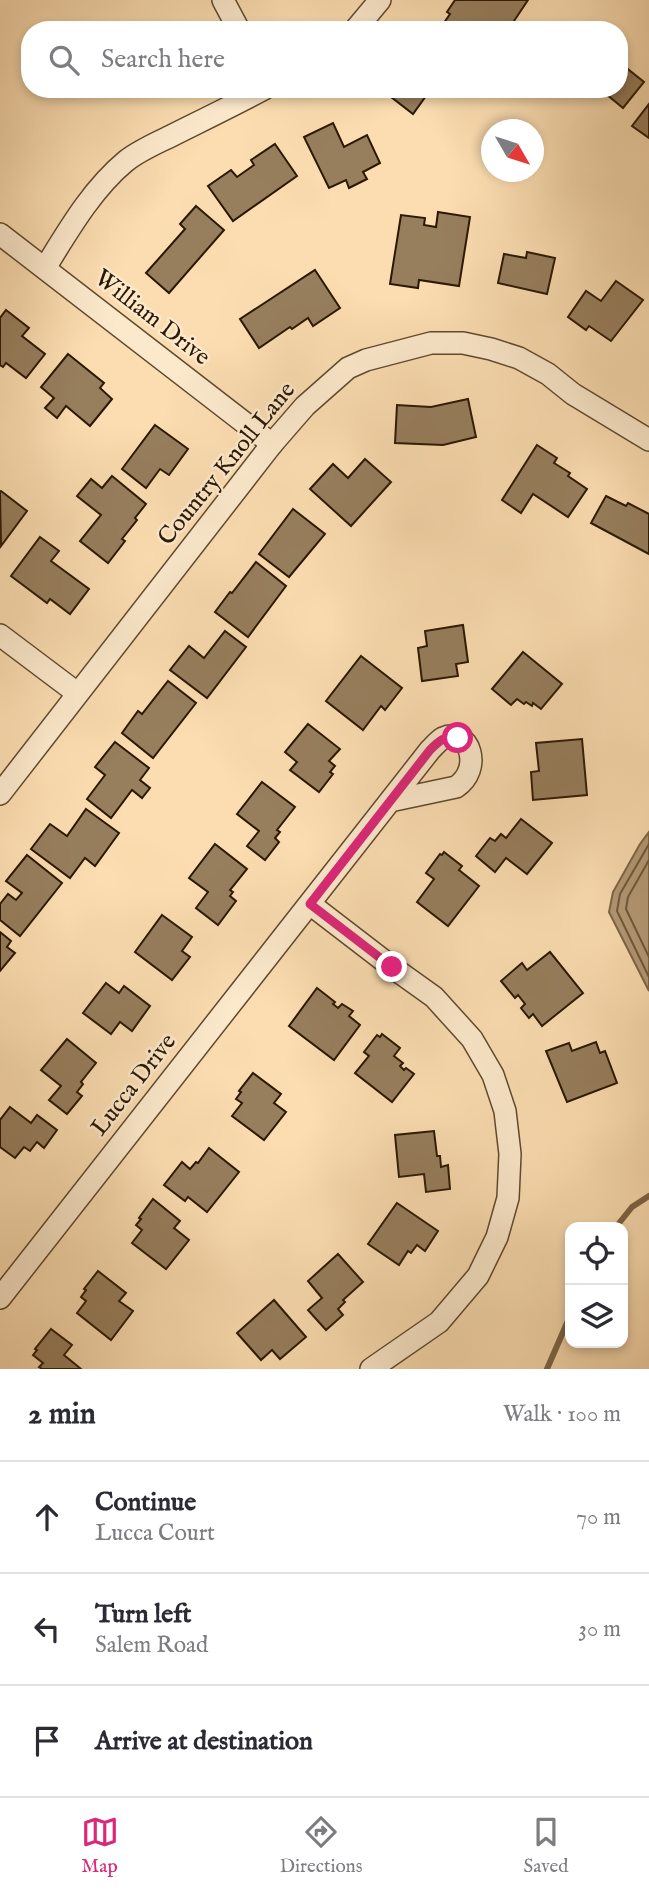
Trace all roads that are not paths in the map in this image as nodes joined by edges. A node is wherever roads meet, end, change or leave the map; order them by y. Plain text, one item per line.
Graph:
1 (223, 0) edge
2 (380, 0) edge
3 (234, 21) edge
4 (362, 21) edge
5 (246, 98) edge
6 (0, 234) edge
7 (45, 268) junction
8 (649, 440) edge
9 (272, 444) junction
10 (0, 635) edge
11 (77, 693) junction
12 (0, 794) edge
13 (390, 801) dead end
14 (310, 904) junction
15 (0, 1298) edge
16 (371, 1369) edge

1 - 3 street
2 - 4 street
5 - 7 street
6 - 7 street, William Drive
7 - 9 street, William Drive
8 - 9 street, Country Knoll Lane
9 - 11 street, Country Knoll Lane
10 - 11 street
11 - 12 street, Country Knoll Lane
13 - 14 street, Lucca Drive
14 - 15 street, Lucca Drive
14 - 16 street

